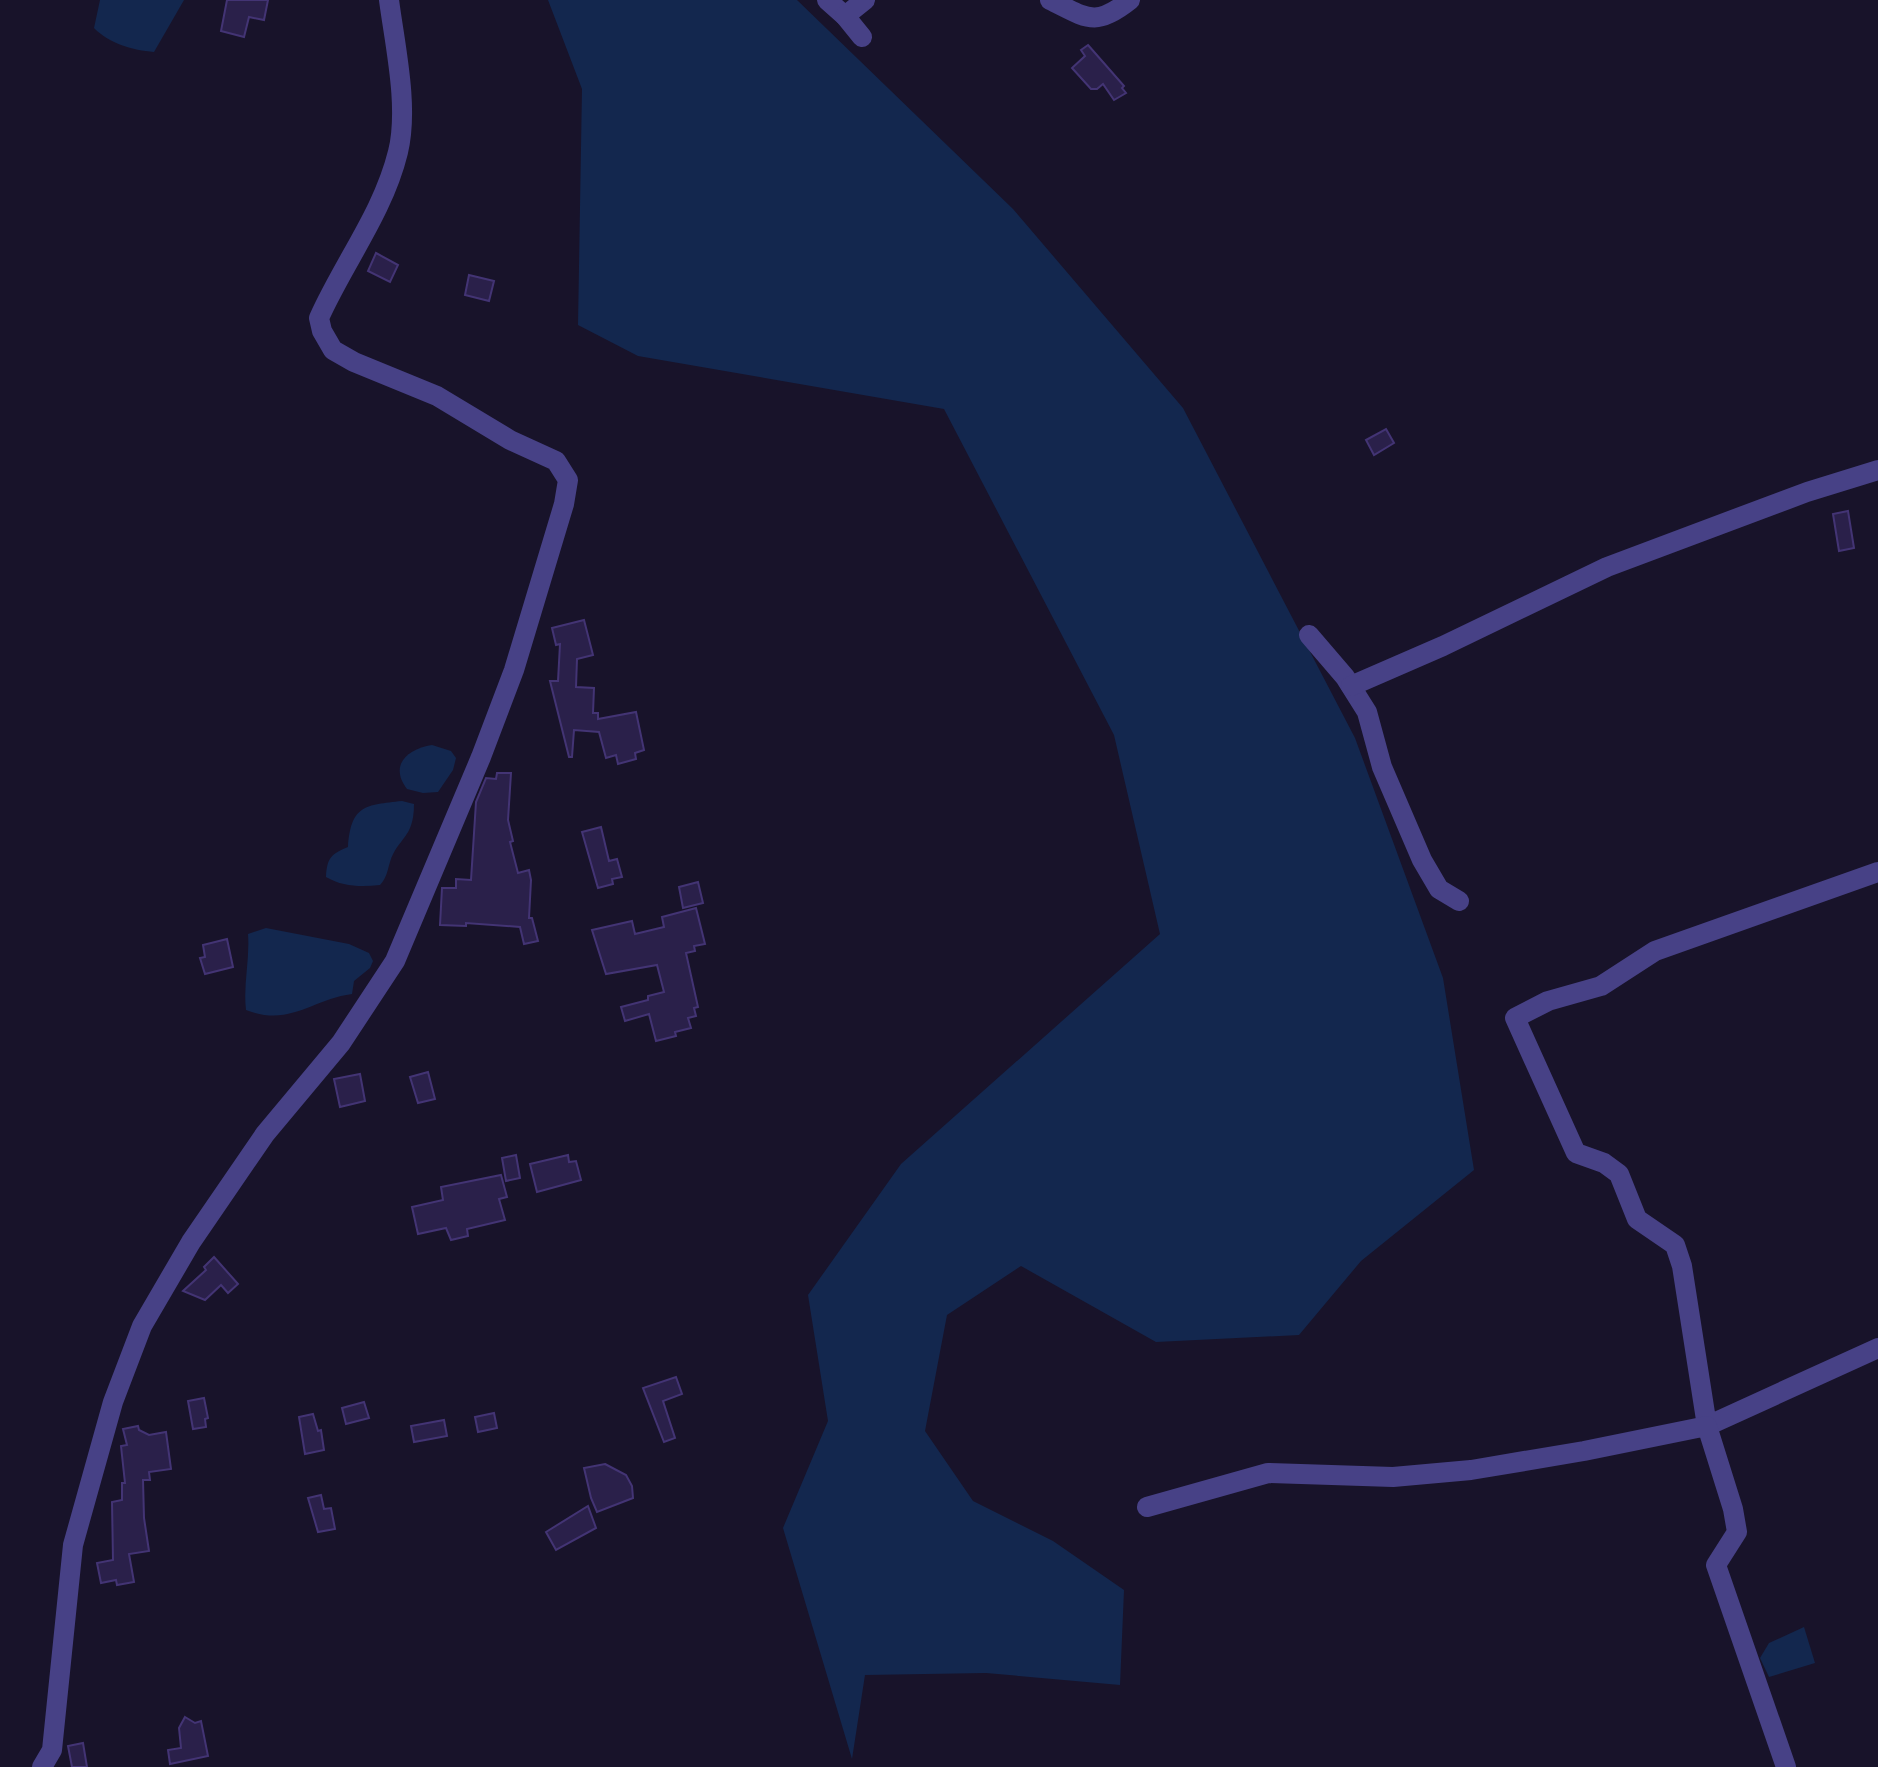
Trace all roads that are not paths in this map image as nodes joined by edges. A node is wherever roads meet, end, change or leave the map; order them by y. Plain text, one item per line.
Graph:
1 (389, 0) edge
2 (827, 0) edge
3 (865, 0) edge
4 (1050, 0) edge
5 (1130, 0) edge
6 (845, 16) junction
7 (862, 37) dead end
8 (1878, 470) edge
9 (1309, 635) dead end
10 (1351, 686) junction
11 (1878, 872) edge
12 (1459, 901) dead end
13 (1878, 1348) edge
14 (1707, 1426) junction
15 (1147, 1507) dead end
16 (42, 1767) edge
17 (1786, 1767) edge

1 - 16 street
2 - 6 street
3 - 6 street
4 - 5 street
6 - 7 street
8 - 10 street
9 - 10 street
10 - 12 street
11 - 14 street
13 - 14 street
14 - 15 street
14 - 17 street

